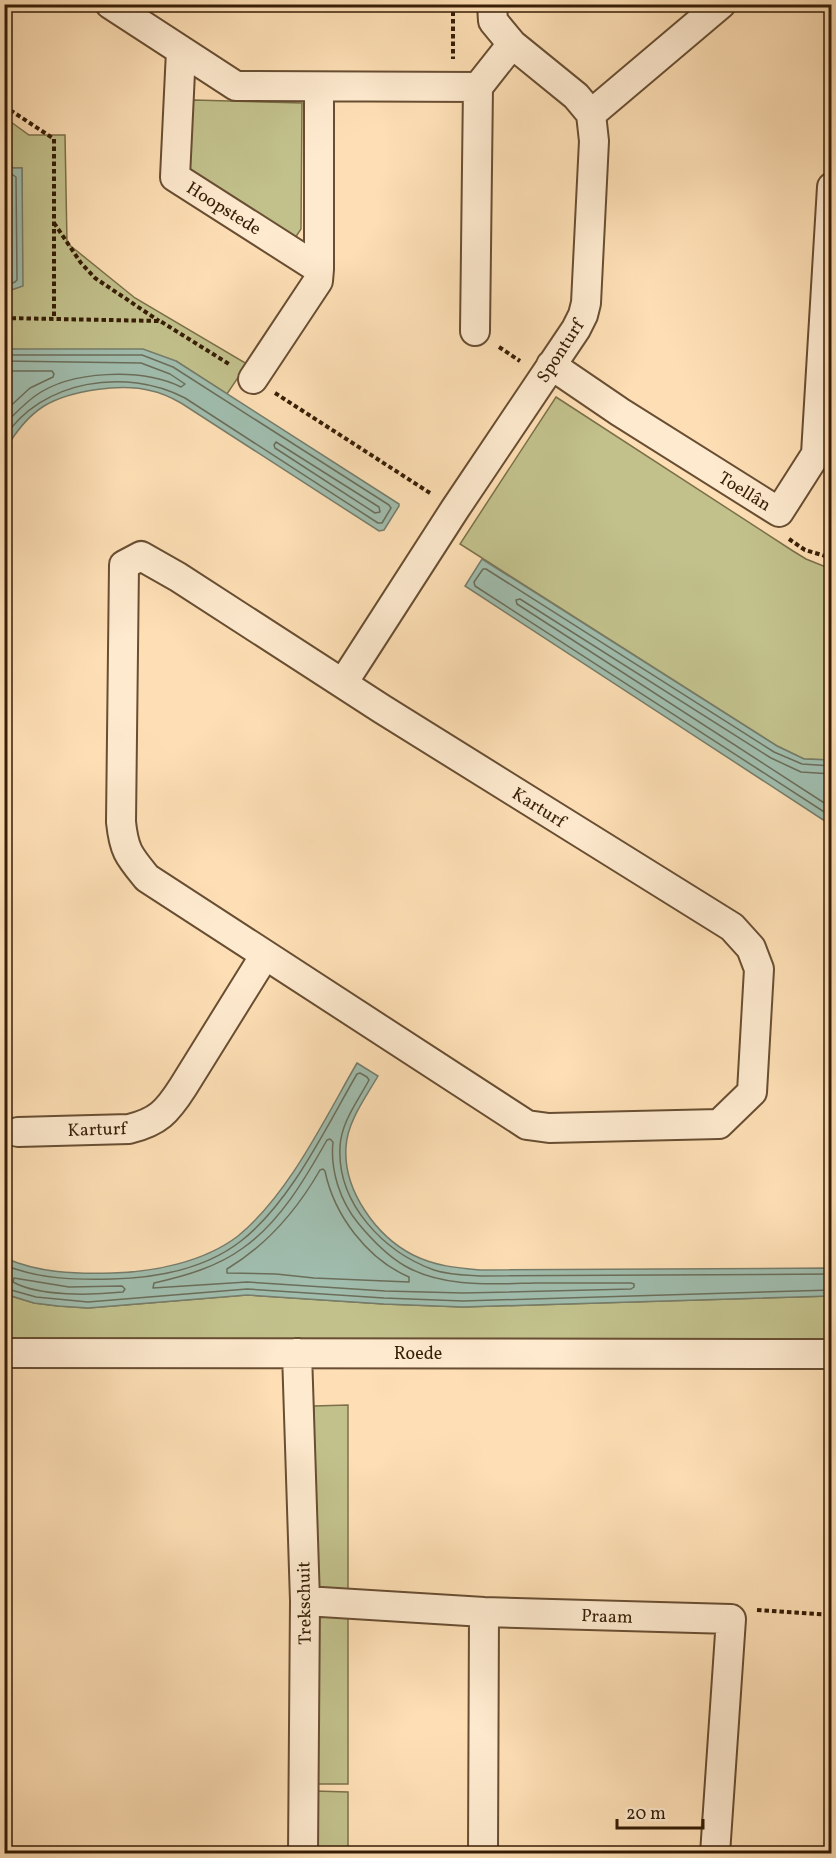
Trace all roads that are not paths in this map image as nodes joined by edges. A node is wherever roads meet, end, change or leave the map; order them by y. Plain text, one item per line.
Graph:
1 (110, 4) edge
2 (492, 4) edge
3 (722, 4) edge
4 (512, 44) junction
5 (181, 51) junction
6 (319, 87) junction
7 (478, 87) junction
8 (591, 114) junction
9 (831, 187) edge
10 (319, 269) junction
11 (475, 331) dead end
12 (551, 364) junction
13 (253, 379) dead end
14 (344, 683) junction
15 (265, 955) junction
16 (18, 1132) dead end
17 (4, 1353) edge
18 (297, 1353) junction
19 (831, 1354) edge
20 (305, 1601) junction
21 (484, 1612) junction
22 (303, 1854) edge
23 (483, 1854) edge
24 (715, 1854) edge

1 - 5 street
2 - 4 street
3 - 8 street
4 - 7 street
4 - 8 street
5 - 6 street
5 - 10 street, Hoopstede
6 - 7 street
6 - 10 street
7 - 11 street
8 - 12 street, Sponturf
9 - 12 street, Toellân
10 - 13 street
12 - 14 street, Sponturf
14 - 15 street, Karturf
14 - 15 street, Karturf
15 - 16 street, Karturf
17 - 18 street, Roede
18 - 19 street, Roede
18 - 20 street, Trekschuit
20 - 21 street, Praam
20 - 22 street, Trekschuit
21 - 23 street
21 - 24 street, Praam

